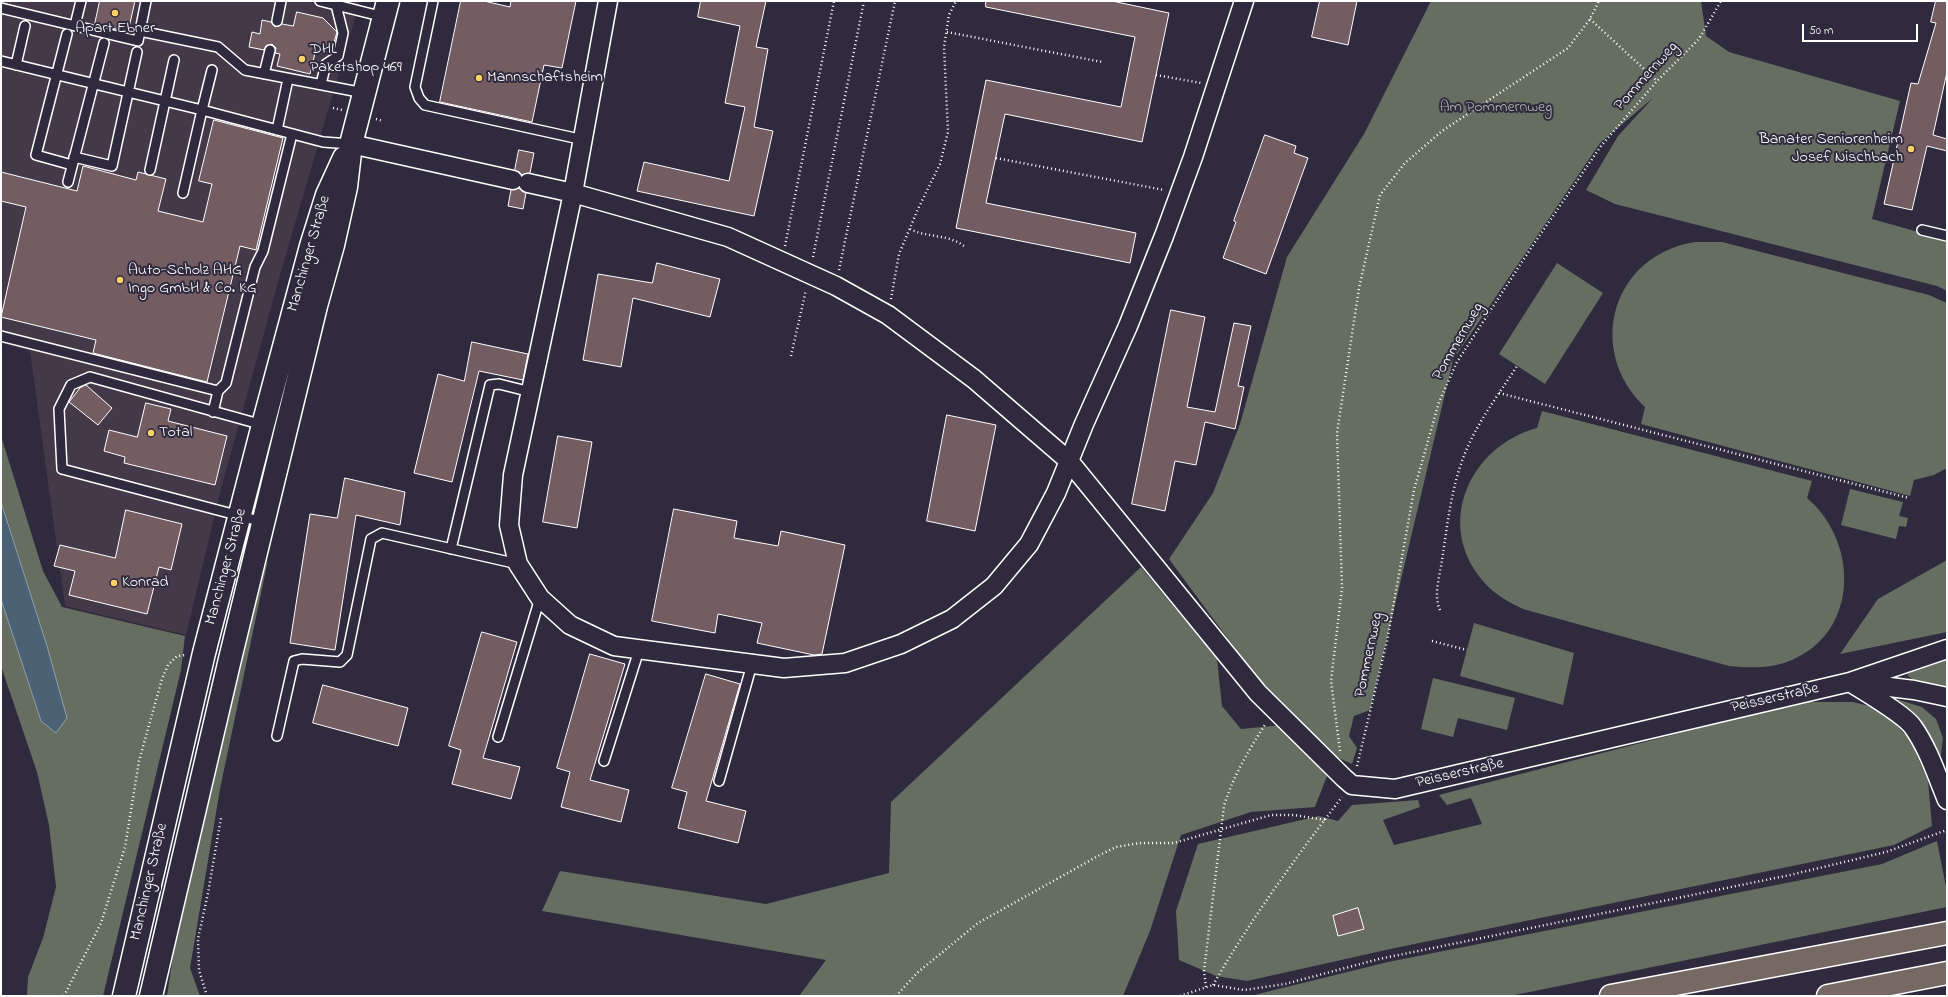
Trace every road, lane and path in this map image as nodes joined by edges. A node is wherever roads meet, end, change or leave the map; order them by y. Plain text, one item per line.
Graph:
1 (81, 1) edge
2 (146, 1) edge
3 (281, 1) edge
4 (320, 1) edge
5 (433, 1) edge
6 (608, 1) edge
7 (834, 1) edge
8 (864, 1) edge
9 (895, 1) edge
10 (956, 1) edge
11 (1244, 1) edge
12 (1599, 1) edge
13 (1721, 1) edge
14 (336, 5) junction
15 (1, 8) edge
16 (386, 9) edge
17 (1590, 19) junction
18 (276, 21) dead end
19 (75, 25) junction
20 (25, 26) dead end
21 (140, 31) junction
22 (946, 32) junction
23 (67, 34) dead end
24 (104, 43) dead end
25 (270, 50) dead end
26 (137, 52) dead end
27 (174, 60) dead end
28 (1, 61) edge
29 (1102, 62) dead end
30 (16, 65) junction
31 (212, 70) dead end
32 (264, 74) junction
33 (57, 75) junction
34 (1156, 75) dead end
35 (288, 79) junction
36 (1657, 82) junction
37 (93, 84) junction
38 (321, 84) junction
39 (1217, 86) junction
40 (128, 92) junction
41 (365, 94) junction
42 (166, 101) junction
43 (202, 110) junction
44 (277, 130) junction
45 (292, 134) junction
46 (584, 140) junction
47 (351, 144) junction
48 (996, 158) dead end
49 (73, 161) junction
50 (150, 170) dead end
51 (68, 182) dead end
52 (183, 193) dead end
53 (573, 193) junction
54 (1180, 193) junction
55 (910, 229) junction
56 (1922, 230) dead end
57 (1947, 236) edge
58 (966, 247) dead end
59 (782, 260) junction
60 (809, 273) junction
61 (836, 286) junction
62 (888, 315) junction
63 (1, 336) edge
64 (791, 356) dead end
65 (1517, 366) dead end
66 (218, 391) junction
67 (531, 392) junction
68 (1499, 394) junction
69 (213, 412) junction
70 (263, 425) junction
71 (1069, 461) junction
72 (1909, 498) dead end
73 (240, 516) junction
74 (263, 522) junction
75 (451, 548) junction
76 (518, 564) junction
77 (540, 598) junction
78 (1440, 610) dead end
79 (1432, 641) dead end
80 (1947, 649) edge
81 (639, 650) junction
82 (1467, 650) dead end
83 (204, 653) junction
84 (752, 664) junction
85 (1850, 682) junction
86 (1947, 697) edge
87 (1274, 709) junction
88 (277, 736) dead end
89 (498, 737) dead end
90 (604, 761) dead end
91 (719, 781) dead end
92 (1348, 781) junction
93 (1947, 800) edge
94 (221, 818) dead end
95 (1325, 820) junction
96 (1220, 830) junction
97 (1947, 830) edge
98 (1937, 935) edge
99 (1941, 974) edge
100 (1213, 985) junction
101 (1206, 987) junction
102 (64, 996) edge
103 (124, 996) edge
104 (150, 996) edge
105 (207, 996) edge
106 (896, 996) edge
107 (1180, 996) edge
108 (1611, 996) edge
109 (1828, 996) edge

1 - 19 lane
2 - 21 lane
3 - 18 lane
4 - 14 lane
5 - 46 lane
6 - 46 street
7 - 59 path
8 - 60 path
9 - 61 path
10 - 22 path
11 - 39 street
12 - 17 path
13 - 36 path, Pommernweg
14 - 16 lane
14 - 38 lane
15 - 19 lane
16 - 41 main road, Manchinger Straße
17 - 36 path
17 - 92 path
19 - 21 lane
20 - 30 lane
21 - 32 lane
22 - 29 path
22 - 55 path
23 - 33 lane
24 - 37 lane
25 - 32 lane
26 - 40 lane
27 - 42 lane
28 - 30 lane
30 - 33 lane
31 - 43 lane
32 - 35 lane
33 - 37 lane
33 - 49 lane
34 - 39 path
35 - 38 lane
35 - 44 lane
36 - 92 path, Pommernweg
37 - 40 lane
37 - 49 lane
38 - 41 lane
39 - 54 street
40 - 42 lane
40 - 49 lane
41 - 47 main road, Manchinger Straße
42 - 43 lane
42 - 50 lane
43 - 44 lane
43 - 52 lane
44 - 45 lane
45 - 47 lane
45 - 66 lane
46 - 53 street
47 - 53 street
47 - 70 main road, Manchinger Straße
47 - 74 main road, Manchinger Straße
48 - 54 path
49 - 51 lane
53 - 59 street
53 - 67 street
54 - 71 street
55 - 58 path
55 - 62 path
56 - 57 lane
59 - 60 street
60 - 61 street
60 - 64 path
61 - 62 street
62 - 71 street
63 - 66 lane
65 - 68 path
66 - 69 lane
67 - 75 lane
67 - 76 street
68 - 72 path
68 - 78 path
69 - 70 lane
69 - 73 lane
70 - 73 main road, Manchinger Straße
71 - 84 street
71 - 87 street
73 - 74 lane
73 - 83 main road, Manchinger Straße
74 - 104 main road, Manchinger Straße
75 - 76 lane
75 - 88 lane
76 - 77 street
77 - 81 street
77 - 89 lane
79 - 82 path
80 - 85 street, Peisserstraße
81 - 84 street
81 - 90 lane
83 - 102 path
83 - 103 main road, Manchinger Straße
84 - 91 lane
85 - 86 street, Peisserstraße
85 - 92 street, Peisserstraße
85 - 93 street
87 - 92 street
87 - 96 path
92 - 95 path
94 - 105 path
95 - 96 path
95 - 100 path
96 - 101 path
96 - 106 path
97 - 100 path
98 - 108 highway
99 - 109 highway
100 - 101 path
101 - 107 path

